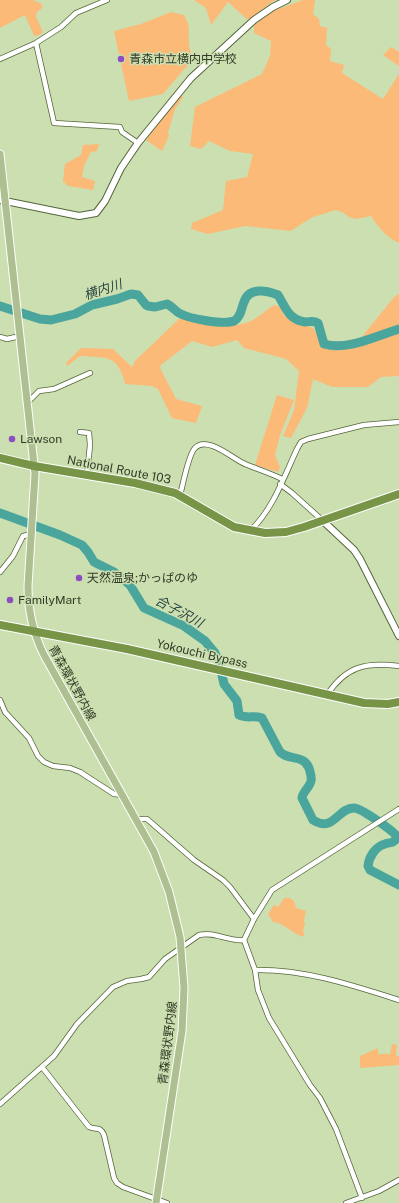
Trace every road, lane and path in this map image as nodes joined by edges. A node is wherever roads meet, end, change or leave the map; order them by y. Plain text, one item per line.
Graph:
1 (107, 0) edge
2 (287, 0) edge
3 (36, 43) junction
4 (0, 59) edge
5 (138, 143) junction
6 (0, 154) edge
7 (3, 200) edge
8 (20, 336) junction
9 (0, 337) edge
10 (90, 373) dead end
11 (28, 402) junction
12 (399, 422) edge
13 (80, 432) dead end
14 (0, 458) edge
15 (34, 466) junction
16 (87, 475) junction
17 (281, 482) junction
18 (399, 494) edge
19 (180, 495) junction
20 (322, 521) junction
21 (250, 531) junction
22 (32, 533) junction
23 (0, 572) edge
24 (0, 625) edge
25 (33, 630) junction
26 (399, 636) edge
27 (399, 666) edge
28 (327, 695) junction
29 (0, 700) edge
30 (399, 702) edge
31 (122, 795) junction
32 (399, 810) edge
33 (136, 819) junction
34 (254, 919) junction
35 (244, 940) junction
36 (181, 948) junction
37 (254, 970) junction
38 (399, 1000) edge
39 (42, 1067) junction
40 (0, 1104) edge
41 (399, 1180) edge
42 (362, 1198) junction
43 (156, 1201) edge
44 (167, 1203) edge
45 (346, 1203) edge

1 - 3 street
2 - 5 street
3 - 4 street
3 - 5 street
5 - 7 street
6 - 7 main road, 青森環状野内線
7 - 8 main road, 青森環状野内線
8 - 9 street
8 - 11 main road, 青森環状野内線
10 - 11 street
11 - 15 main road, 青森環状野内線
12 - 17 street
13 - 16 street
14 - 15 highway, National Route 103
15 - 16 highway, National Route 103
15 - 22 main road, 青森環状野内線
16 - 19 highway, National Route 103
17 - 19 street
17 - 20 street
17 - 21 street
18 - 20 highway, National Route 103
19 - 21 highway, National Route 103
20 - 21 highway, National Route 103
20 - 26 street
22 - 23 street
22 - 25 main road, 青森環状野内線
24 - 25 highway, Yokouchi Bypass
25 - 28 highway, Yokouchi Bypass
25 - 31 main road, 青森環状野内線
27 - 28 street
28 - 30 highway, Yokouchi Bypass
29 - 31 street
31 - 33 main road, 青森環状野内線
32 - 34 street
33 - 34 street
33 - 36 main road, 青森環状野内線
34 - 35 street
35 - 36 street
35 - 37 street
36 - 39 street
36 - 43 main road, 青森環状野内線
37 - 38 street
37 - 42 street
39 - 40 street
39 - 43 street
41 - 42 street
42 - 45 street
43 - 44 street

